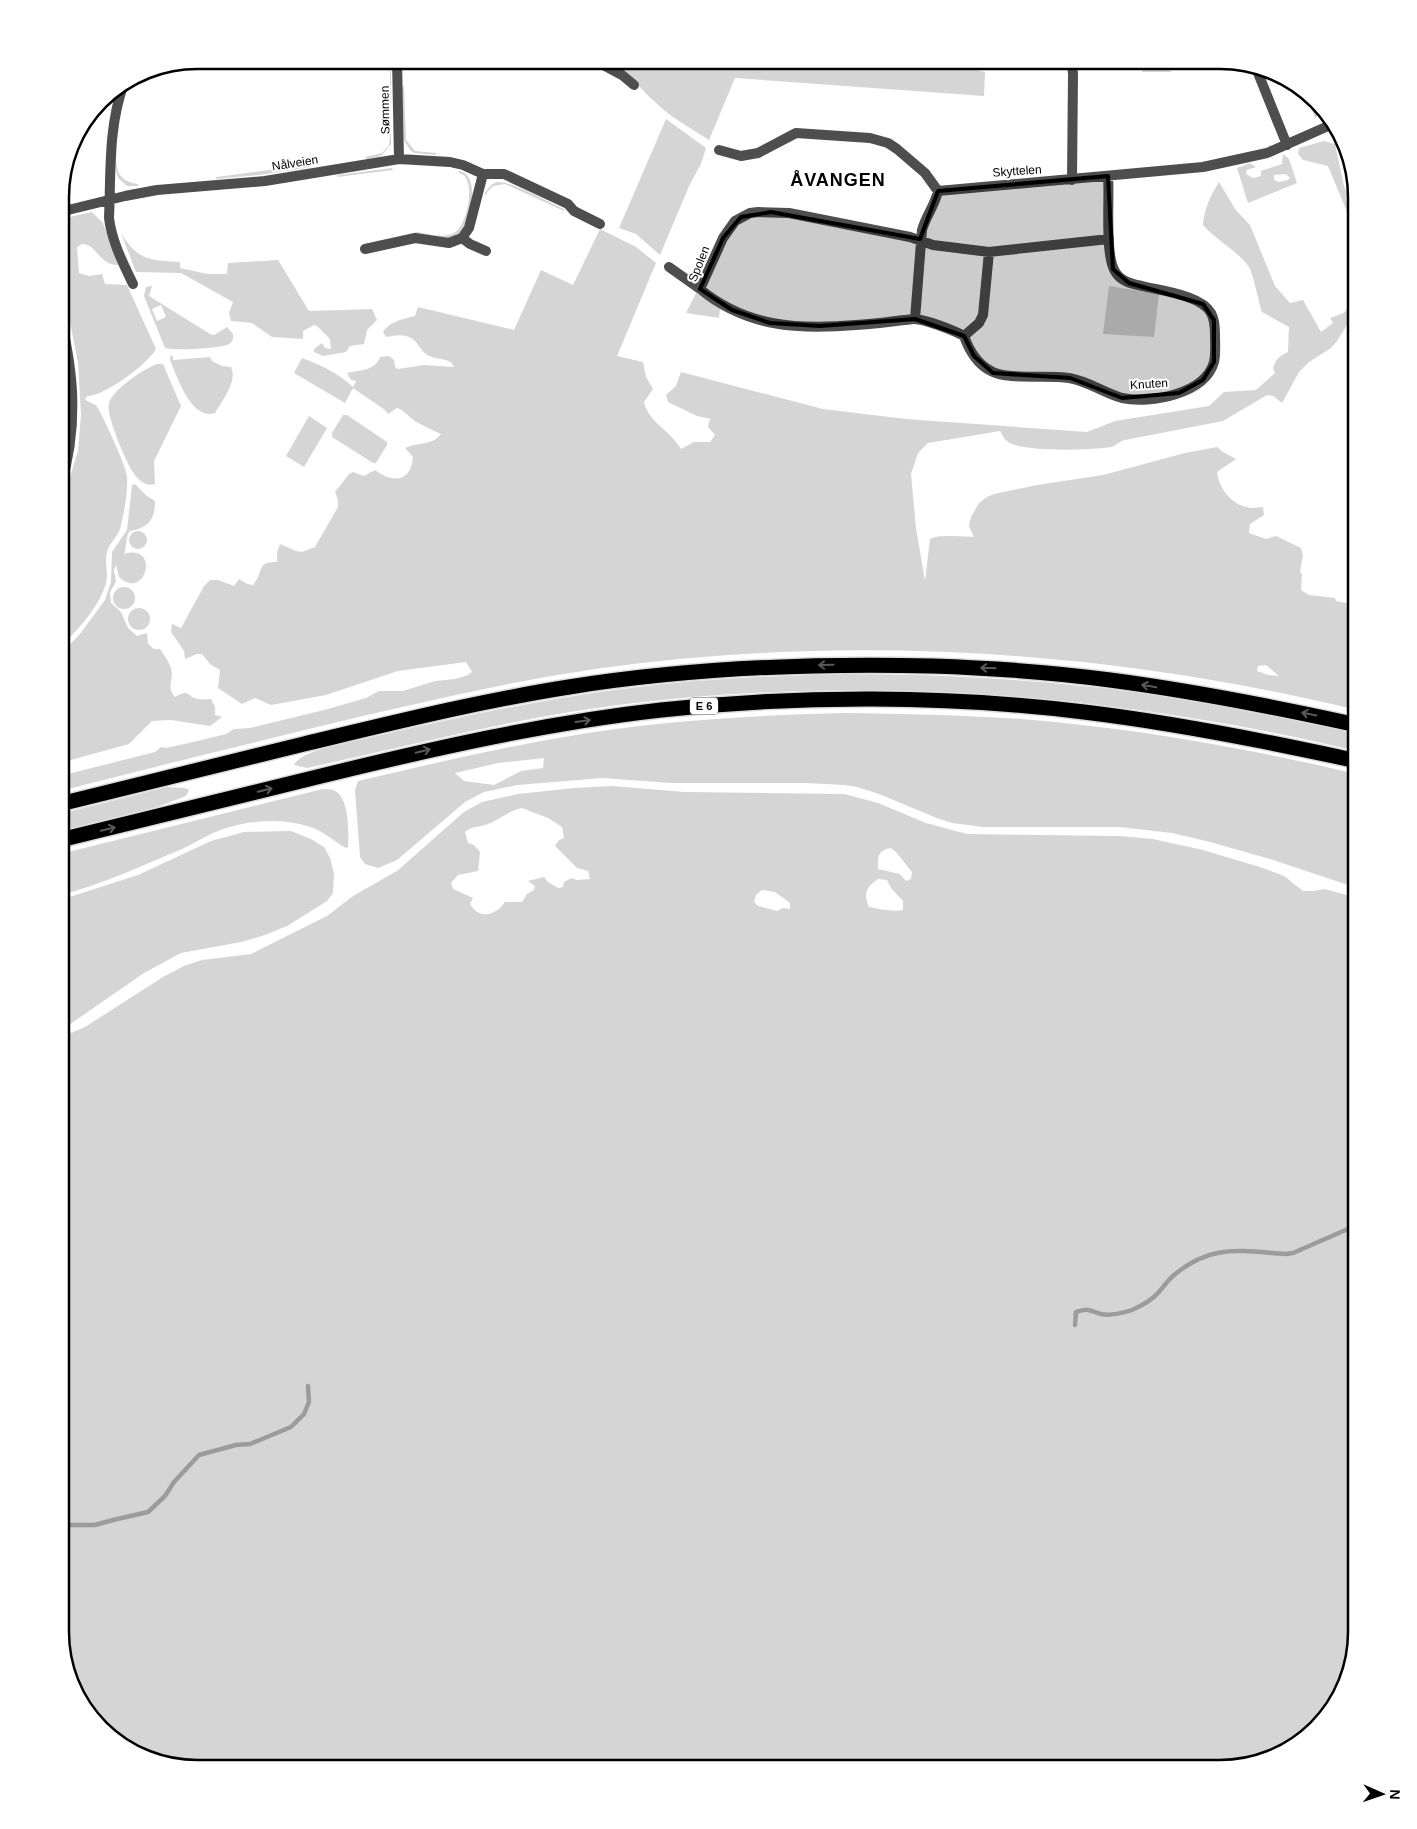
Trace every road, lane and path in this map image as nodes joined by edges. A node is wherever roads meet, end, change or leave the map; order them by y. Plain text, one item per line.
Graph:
1 (397, 69) edge
2 (612, 69) edge
3 (1072, 69) edge
4 (1259, 75) edge
5 (634, 85) dead end
6 (121, 94) edge
7 (1327, 127) edge
8 (1287, 145) junction
9 (719, 150) dead end
10 (399, 159) junction
11 (482, 174) junction
12 (1108, 176) junction
13 (1072, 180) junction
14 (938, 191) junction
15 (110, 199) junction
16 (69, 210) edge
17 (600, 224) dead end
18 (462, 238) junction
19 (1109, 239) junction
20 (922, 241) junction
21 (365, 249) dead end
22 (486, 251) dead end
23 (989, 252) junction
24 (669, 267) dead end
25 (133, 284) dead end
26 (700, 289) junction
27 (915, 319) junction
28 (964, 336) junction
29 (69, 361) edge
30 (69, 448) edge
31 (1348, 723) edge
32 (1348, 759) edge
33 (69, 802) edge
34 (69, 838) edge

1 - 10 street, Sømmen
2 - 5 street
3 - 13 street
4 - 8 street
6 - 15 street
7 - 8 street, Skyttelen
8 - 12 street, Skyttelen
9 - 14 street
10 - 11 street, Nålveien
10 - 15 street, Nålveien
11 - 17 street, Nålveien
11 - 18 street
12 - 13 street, Skyttelen
12 - 19 street, Knuten
13 - 14 street, Skyttelen
14 - 20 street
15 - 16 street, Nålveien
15 - 25 street
18 - 21 street
18 - 22 street
19 - 23 street
19 - 28 street, Knuten
20 - 23 street
20 - 26 street, Spolen
20 - 27 street
23 - 28 street
24 - 26 street
26 - 27 street, Spolen
27 - 28 street
29 - 30 street
31 -> 33 highway
34 -> 32 highway, E 6

